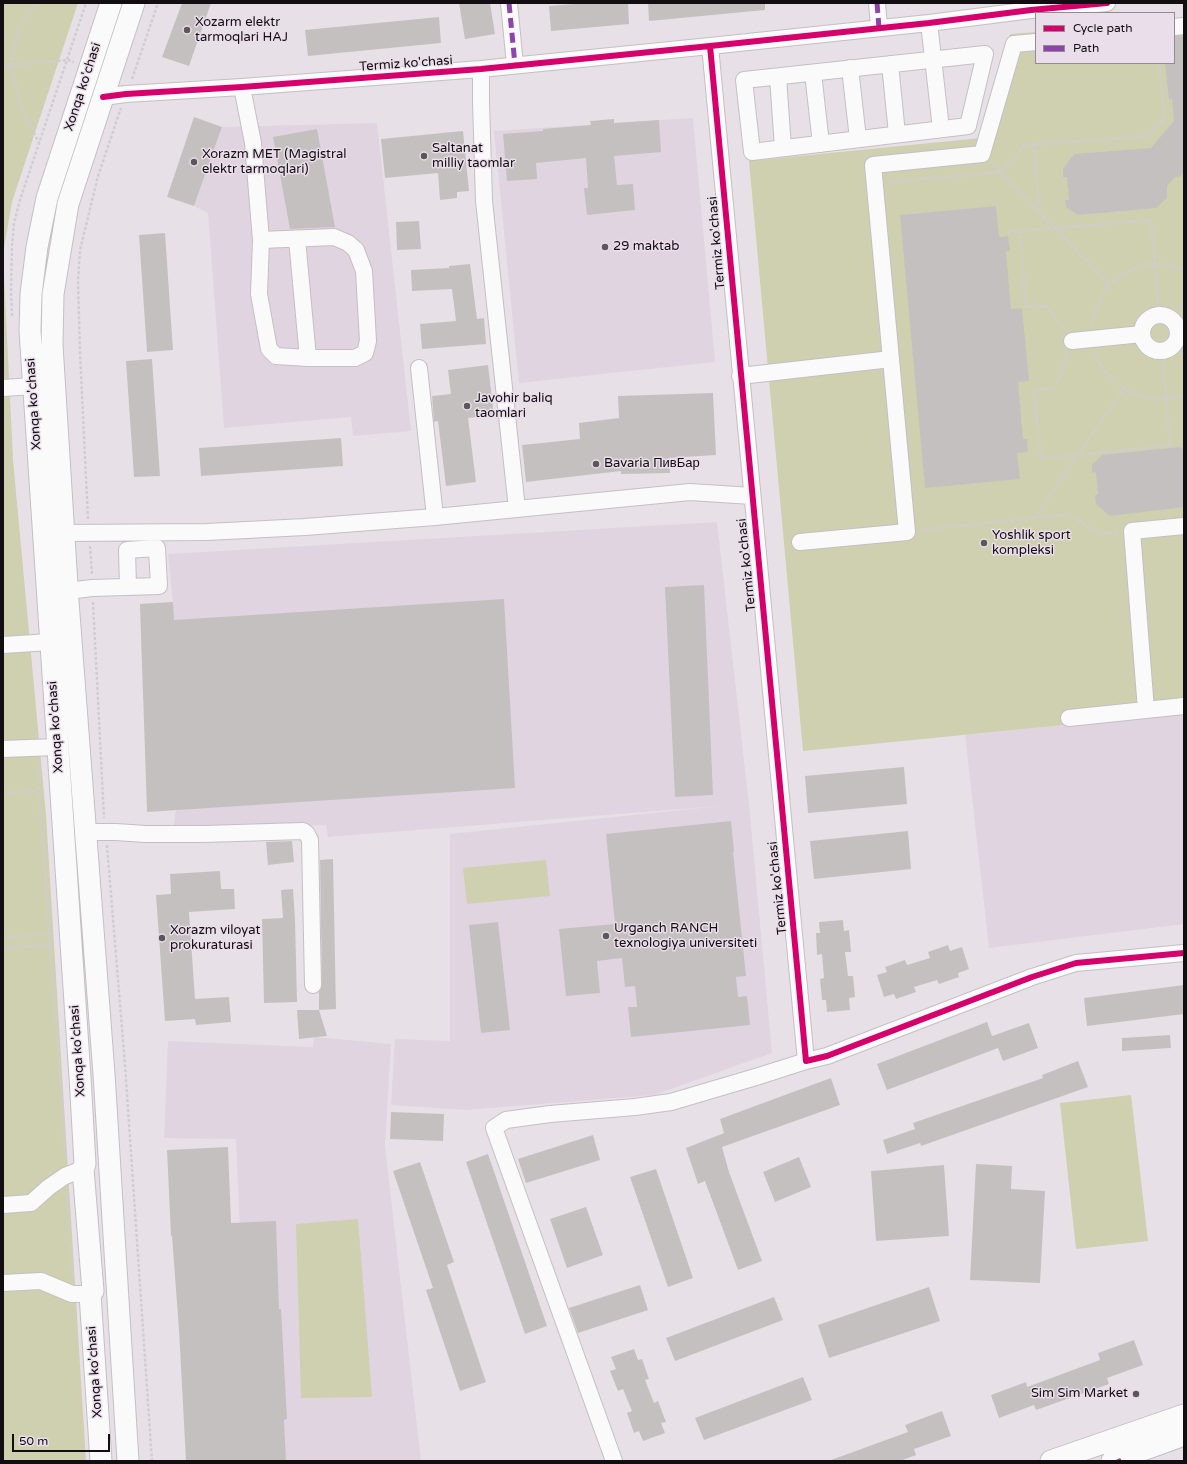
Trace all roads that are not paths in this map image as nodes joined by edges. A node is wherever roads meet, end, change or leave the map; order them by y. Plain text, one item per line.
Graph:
1 (111, 3) edge
2 (134, 3) edge
3 (509, 3) edge
4 (877, 3) edge
5 (1107, 3) edge
6 (1031, 6) edge
7 (929, 22) junction
8 (879, 28) junction
9 (1035, 42) edge
10 (710, 46) junction
11 (933, 59) junction
12 (890, 64) junction
13 (515, 65) junction
14 (850, 68) junction
15 (481, 69) junction
16 (814, 72) junction
17 (778, 77) junction
18 (242, 87) junction
19 (103, 97) junction
20 (941, 129) junction
21 (897, 134) junction
22 (858, 139) junction
23 (822, 144) junction
24 (783, 148) junction
25 (298, 239) junction
26 (261, 240) junction
27 (1142, 334) junction
28 (1173, 334) edge
29 (1072, 341) road end
30 (308, 358) junction
31 (891, 360) junction
32 (419, 368) dead end
33 (740, 376) junction
34 (33, 386) junction
35 (3, 388) edge
36 (752, 496) junction
37 (517, 509) junction
38 (435, 517) junction
39 (1184, 526) edge
40 (64, 533) junction
41 (800, 542) dead end
42 (128, 587) dead end
43 (61, 598) junction
44 (50, 642) junction
45 (3, 645) edge
46 (1184, 706) edge
47 (1146, 710) junction
48 (1069, 718) dead end
49 (57, 747) junction
50 (3, 749) edge
51 (96, 832) junction
52 (1184, 953) edge
53 (313, 985) dead end
54 (806, 1061) junction
55 (104, 1074) junction
56 (80, 1077) junction
57 (83, 1169) junction
58 (3, 1205) edge
59 (3, 1283) edge
60 (90, 1294) junction
61 (1184, 1415) edge
62 (1184, 1435) edge
63 (1116, 1460) edge
64 (101, 1461) edge
65 (128, 1461) edge
66 (614, 1461) edge
67 (1051, 1461) edge

1 - 34 main road, Xonqa ko'chasi
2 - 19 main road, Xonqa ko'chasi
3 - 13 street
4 - 8 street
5 - 6 street, Termiz ko'chasi
6 - 7 street, Termiz ko'chasi
7 - 8 street, Termiz ko'chasi
7 - 11 street
8 - 10 street, Termiz ko'chasi
9 - 31 street
10 - 13 street, Termiz ko'chasi
10 - 33 street, Termiz ko'chasi
11 - 12 street
11 - 20 street
11 - 20 street
12 - 14 street
12 - 21 street
13 - 15 street, Termiz ko'chasi
14 - 16 street
14 - 22 street
15 - 18 street, Termiz ko'chasi
15 - 37 street
16 - 17 street
16 - 23 street
17 - 24 street
17 - 24 street
18 - 19 street, Termiz ko'chasi
18 - 26 street
19 - 40 main road, Xonqa ko'chasi
20 - 21 street
21 - 22 street
22 - 23 street
23 - 24 street
25 - 26 street
25 - 30 street
25 - 30 street
26 - 30 street
27 - 28 street
27 - 28 street
27 - 29 street
31 - 33 street
31 - 41 street
32 - 38 street
33 - 36 street, Termiz ko'chasi
34 - 35 street
34 - 43 main road, Xonqa ko'chasi
36 - 37 street
36 - 54 street, Termiz ko'chasi
37 - 38 street
38 - 40 street
39 - 47 street
40 - 43 main road, Xonqa ko'chasi
42 - 43 street
43 - 44 main road, Xonqa ko'chasi
43 - 51 main road, Xonqa ko'chasi
44 - 45 street
44 - 49 main road, Xonqa ko'chasi
46 - 47 street
47 - 48 street
49 - 50 street
49 - 56 main road, Xonqa ko'chasi
51 - 53 street
51 - 55 main road, Xonqa ko'chasi
52 - 54 street
54 - 66 street
55 - 56 main road
55 - 65 main road, Xonqa ko'chasi
56 - 57 main road, Xonqa ko'chasi
57 - 58 street
57 - 60 main road, Xonqa ko'chasi
59 - 60 street
60 - 64 main road, Xonqa ko'chasi
61 - 67 main road
62 - 63 main road

